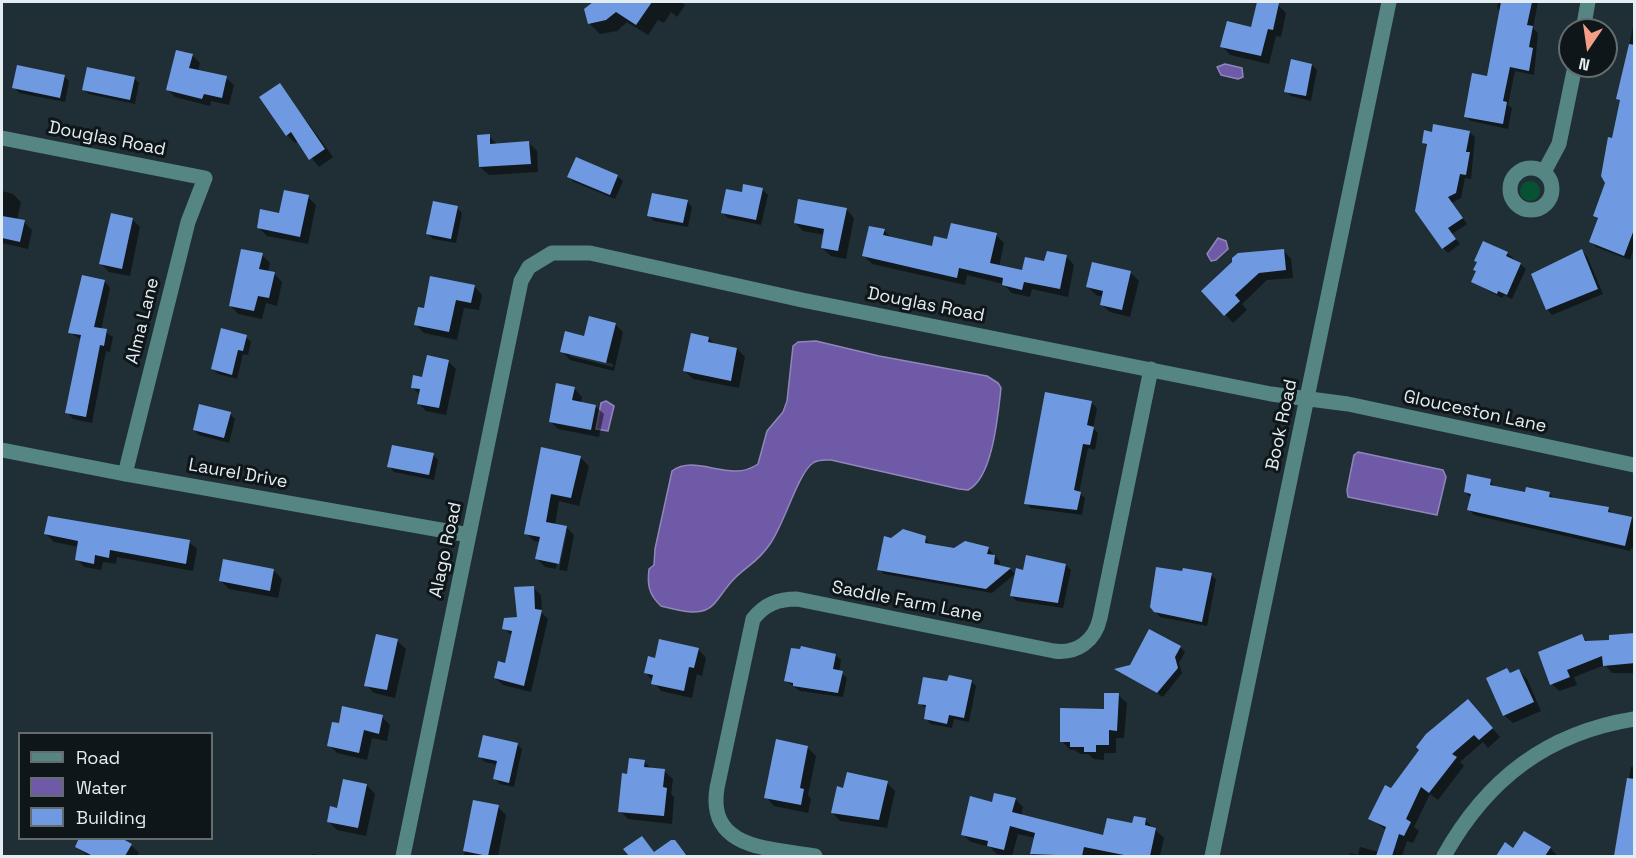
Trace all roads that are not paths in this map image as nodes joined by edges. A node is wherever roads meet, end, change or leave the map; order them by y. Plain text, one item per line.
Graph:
1 (1389, 2) edge
2 (1588, 2) edge
3 (1585, 18) edge
4 (1573, 78) edge
5 (2, 138) edge
6 (1544, 172) dead end
7 (205, 178) joint
8 (539, 258) joint
9 (1151, 369) junction
10 (1308, 400) junction
11 (2, 450) edge
12 (1635, 465) edge
13 (124, 474) junction
14 (469, 535) junction
15 (1635, 718) edge
16 (403, 856) edge
17 (815, 856) edge
18 (1212, 856) edge
19 (1444, 856) edge

1 - 10 street, Book Road
2 - 3 street
4 - 6 street
5 - 7 street, Douglas Road
7 - 13 street, Alma Lane
8 - 9 street, Douglas Road
8 - 14 street, Alago Road
9 - 10 street, Douglas Road
9 - 17 street, Saddle Farm Lane
10 - 12 street, Glouceston Lane
10 - 18 street, Book Road
11 - 13 street, Laurel Drive
13 - 14 street, Laurel Drive
14 - 16 street, Alago Road
15 - 19 street

